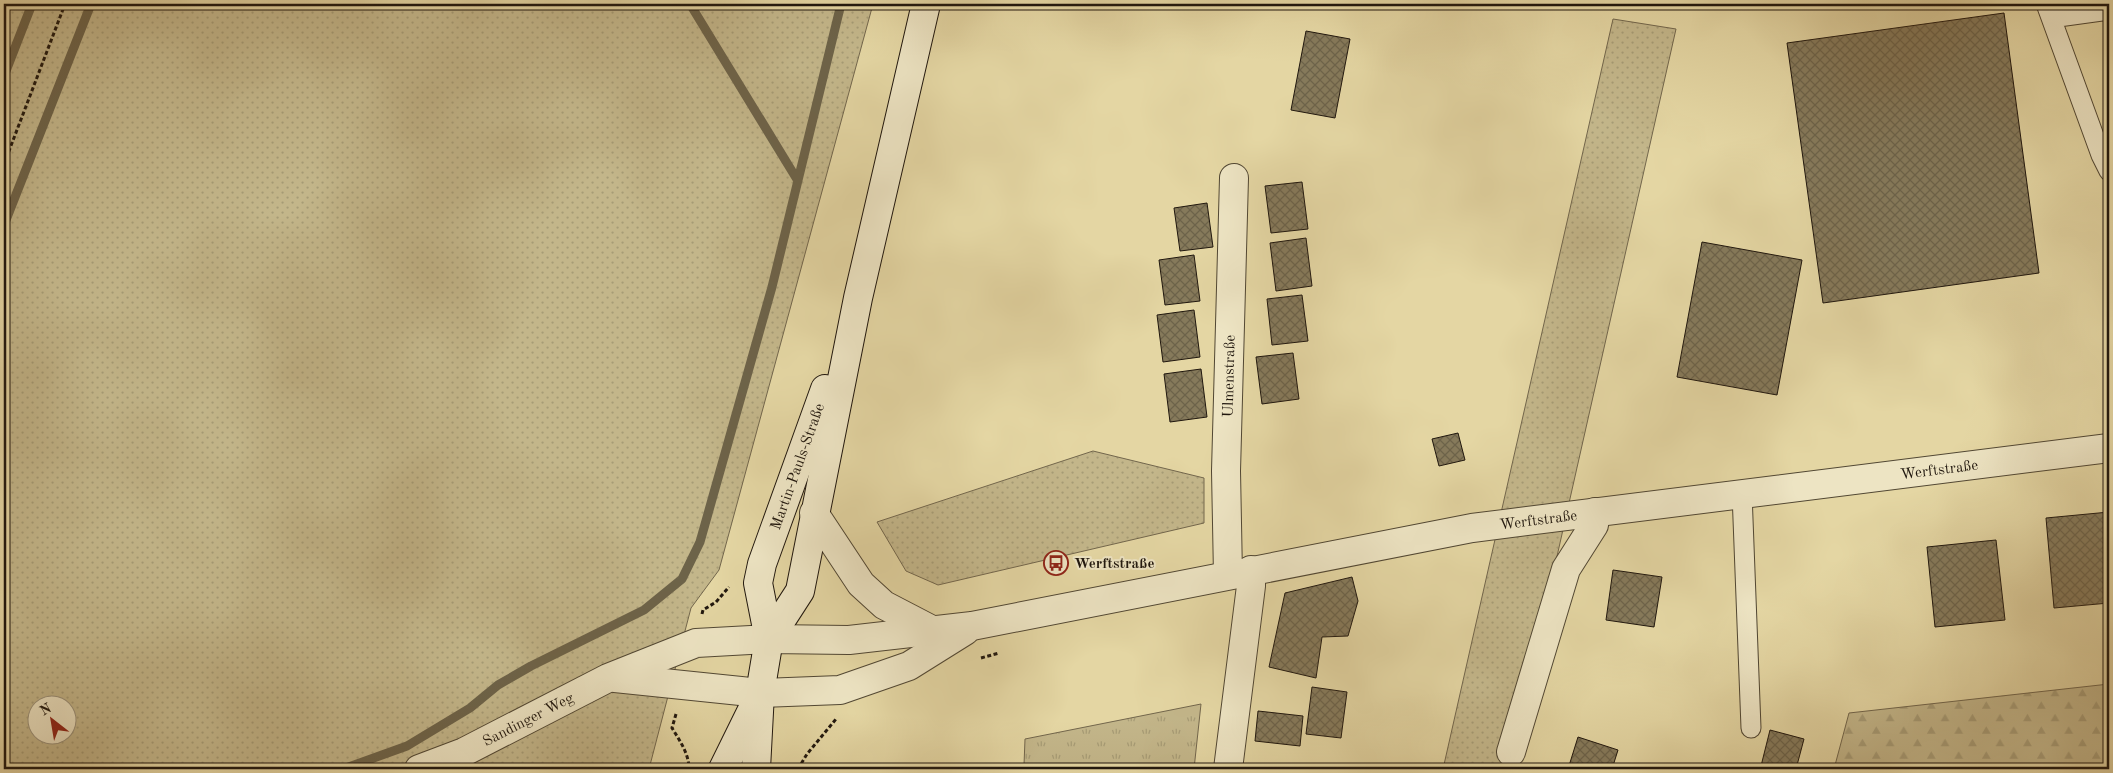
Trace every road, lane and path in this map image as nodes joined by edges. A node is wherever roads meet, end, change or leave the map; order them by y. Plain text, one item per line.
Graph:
1 (65, 4) edge
2 (926, 4) edge
3 (2109, 10) edge
4 (2049, 11) edge
5 (4, 164) edge
6 (2109, 171) edge
7 (1234, 178) dead end
8 (858, 298) junction
9 (2109, 448) edge
10 (1742, 493) junction
11 (1595, 512) junction
12 (814, 513) junction
13 (1240, 573) junction
14 (972, 626) junction
15 (934, 631) junction
16 (769, 639) junction
17 (608, 678) junction
18 (685, 685) junction
19 (760, 693) junction
20 (841, 714) dead end
21 (1751, 728) dead end
22 (1511, 752) dead end
23 (419, 769) edge
24 (689, 769) edge
25 (723, 769) edge
26 (756, 769) edge
27 (798, 769) edge
28 (1228, 769) edge

1 - 5 path
2 - 8 street, Martin-Pauls-Straße
3 - 4 lane
4 - 6 lane
7 - 13 street, Ulmenstraße
8 - 12 street, Martin-Pauls-Straße
8 - 16 street, Martin-Pauls-Straße
9 - 10 street, Werftstraße
10 - 11 street, Werftstraße
10 - 21 lane
11 - 13 street, Werftstraße
11 - 22 street
12 - 15 street
12 - 16 street, Martin-Pauls-Straße
13 - 14 street, Werftstraße
13 - 28 street, Ulmenstraße
14 - 15 street, Werftstraße
14 - 19 street, Werftstraße
15 - 16 street, Werftstraße
16 - 17 street, Sandinger Weg
16 - 19 street, Martin-Pauls-Straße
17 - 18 street
17 - 23 street, Sandinger Weg
18 - 19 street
18 - 24 path
19 - 25 street, Martin-Pauls-Straße
19 - 26 street, Martin-Pauls-Straße
20 - 27 path

